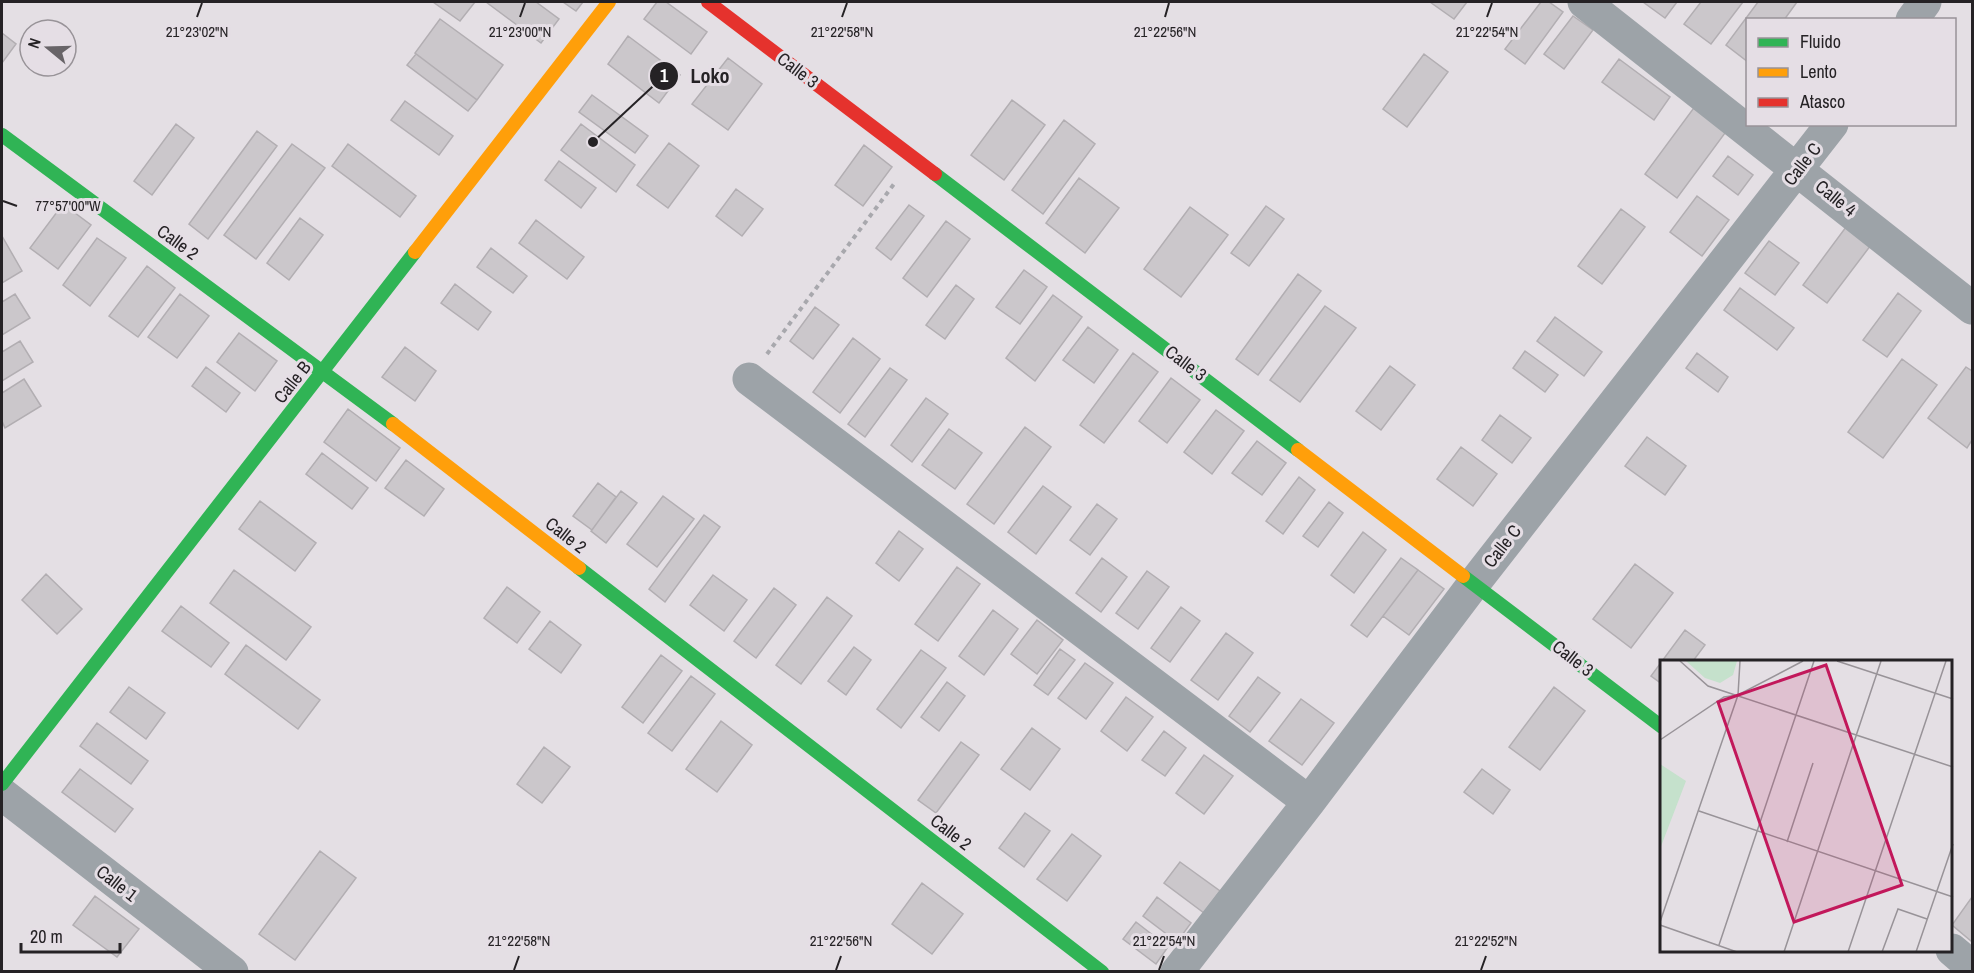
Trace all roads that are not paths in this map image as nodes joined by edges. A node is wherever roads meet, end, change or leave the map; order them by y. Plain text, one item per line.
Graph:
1 (609, 2) edge
2 (708, 2) edge
3 (1584, 2) edge
4 (1925, 2) edge
5 (1913, 18) edge
6 (1830, 126) edge
7 (2, 135) edge
8 (1798, 169) junction
9 (1972, 308) edge
10 (324, 371) junction
11 (749, 379) road end
12 (1475, 582) junction
13 (1660, 725) edge
14 (2, 784) edge
15 (2, 794) edge
16 (1309, 802) junction
17 (1953, 951) edge
18 (1972, 966) edge
19 (232, 972) edge
20 (1102, 972) edge
21 (1178, 972) edge

1 - 10 street, Calle B
2 - 12 street, Calle 3
3 - 8 street, Calle 4
4 - 5 street
6 - 8 street, Calle C
7 - 10 street, Calle 2
8 - 9 street, Calle 4
8 - 12 street, Calle C
10 - 14 street, Calle B
10 - 20 street, Calle 2
11 - 16 street
12 - 13 street, Calle 3
12 - 16 street, Calle C
15 - 19 street, Calle 1
16 - 21 street, Calle C
17 - 18 street

